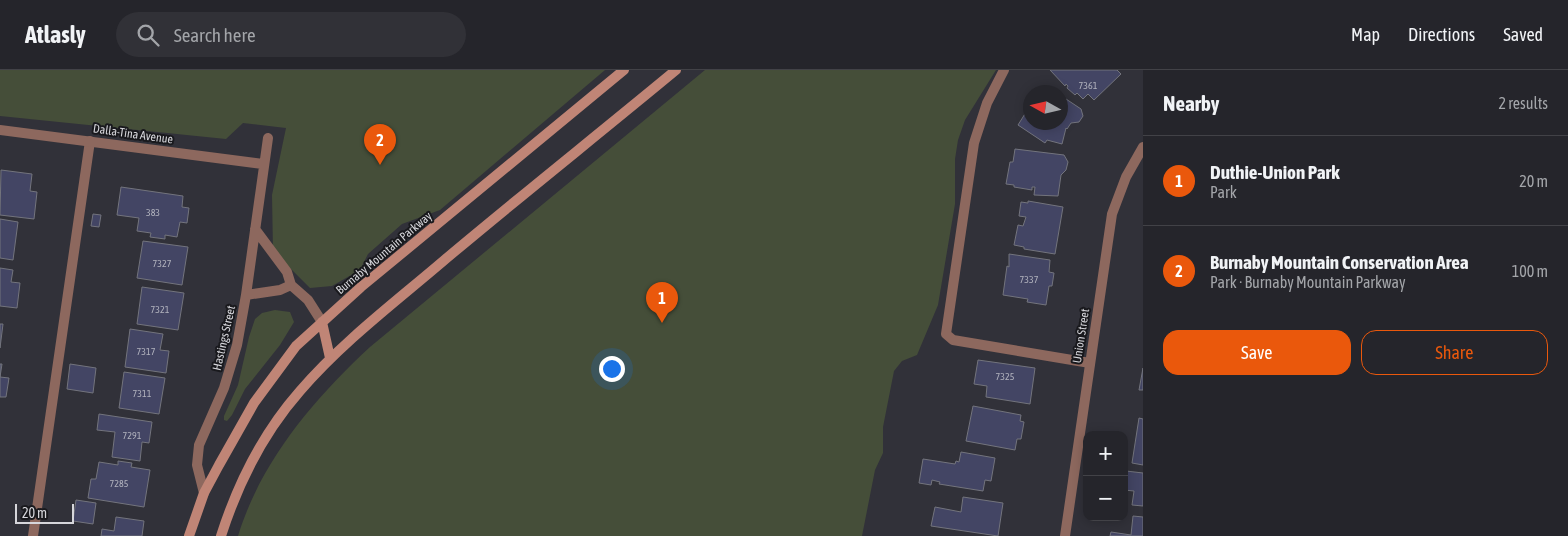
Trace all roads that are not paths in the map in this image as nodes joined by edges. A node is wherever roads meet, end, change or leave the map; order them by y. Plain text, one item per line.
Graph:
1 (624, 70) edge
2 (676, 70) edge
3 (1004, 70) edge
4 (0, 130) edge
5 (268, 138) dead end
6 (90, 141) junction
7 (1143, 147) edge
8 (263, 164) junction
9 (255, 229) junction
10 (291, 285) junction
11 (246, 295) junction
12 (322, 322) junction
13 (330, 358) junction
14 (1090, 363) junction
15 (204, 493) junction
16 (33, 536) edge
17 (189, 536) edge
18 (222, 536) edge
19 (1065, 536) edge

1 - 12 main road, Burnaby Mountain Parkway
2 - 13 main road
3 - 14 street
4 - 6 street, Dalla-Tina Avenue
5 - 8 street, Hastings Street
6 - 8 street, Dalla-Tina Avenue
6 - 16 street
7 - 14 street, Union Street
8 - 9 street, Hastings Street
9 - 10 street
9 - 11 street, Hastings Street
10 - 11 street
10 - 12 street
11 - 15 street, Hastings Street
12 - 13 main road
12 - 15 main road, Burnaby Mountain Parkway
13 - 18 main road
14 - 19 street, Union Street
15 - 17 main road

